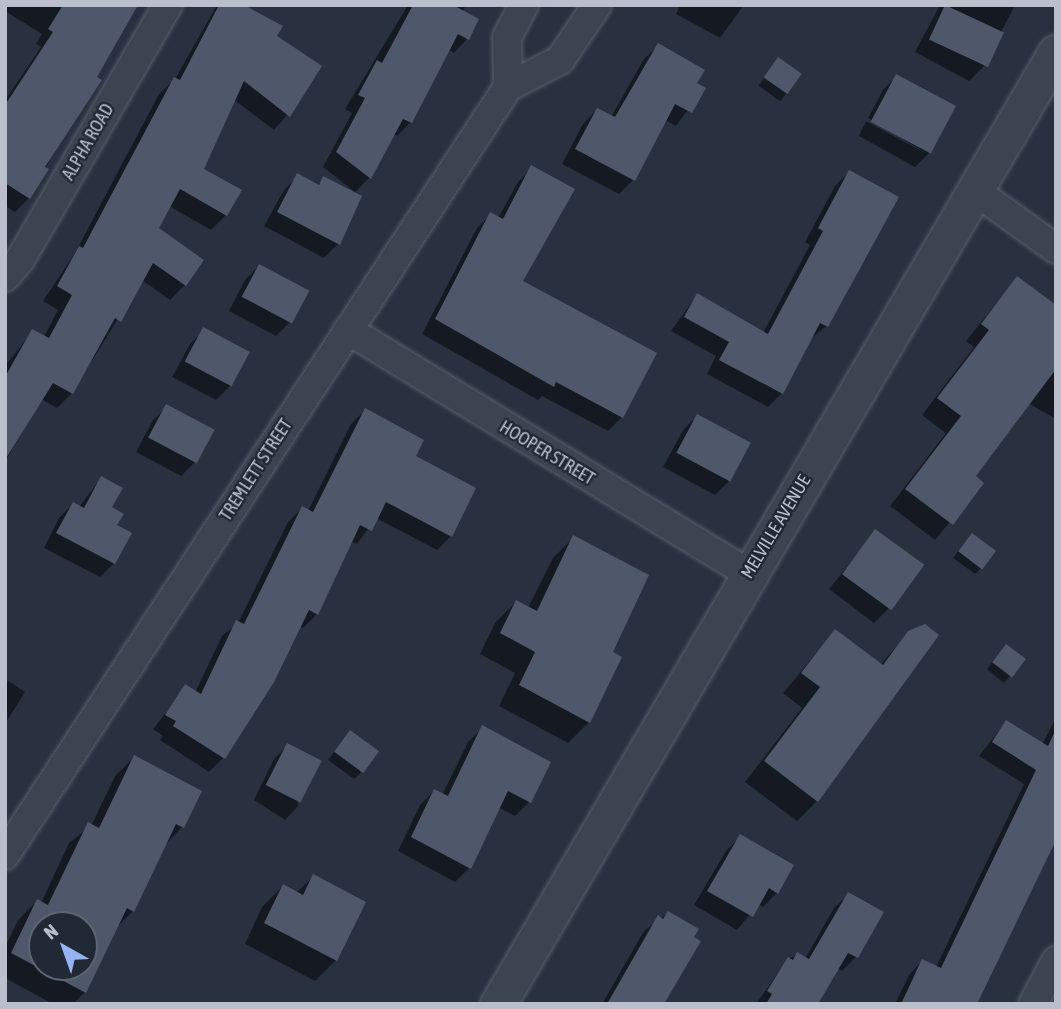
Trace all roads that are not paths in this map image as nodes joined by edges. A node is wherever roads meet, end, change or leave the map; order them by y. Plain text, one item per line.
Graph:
1 (168, 5) edge
2 (524, 5) edge
3 (597, 5) edge
4 (1056, 52) edge
5 (508, 86) junction
6 (974, 190) junction
7 (1056, 249) edge
8 (5, 277) edge
9 (348, 330) junction
10 (748, 573) junction
11 (5, 855) edge
12 (1056, 961) edge
13 (498, 1004) edge
14 (1033, 1004) edge

1 - 8 street, ALPHA ROAD
2 - 5 street
3 - 5 street
4 - 6 street, MELVILLE AVENUE
5 - 9 street, TREMLETT STREET
6 - 7 street
6 - 10 street, MELVILLE AVENUE
9 - 10 street, HOOPER STREET
9 - 11 street, TREMLETT STREET
10 - 13 street, MELVILLE AVENUE
12 - 14 street

